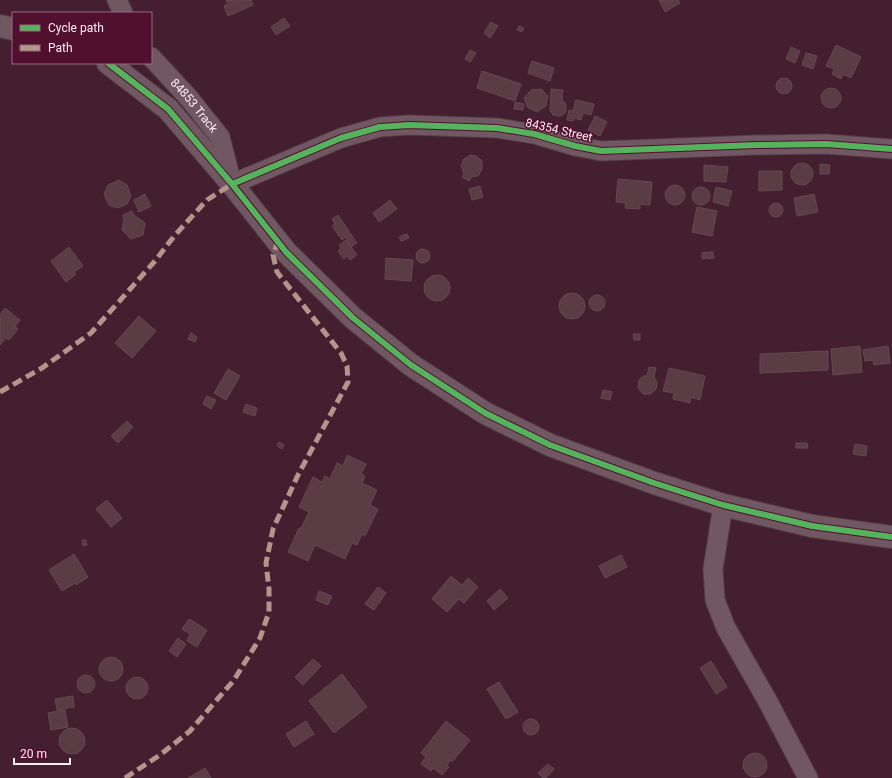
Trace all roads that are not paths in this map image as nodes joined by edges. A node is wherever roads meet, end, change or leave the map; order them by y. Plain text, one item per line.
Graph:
1 (117, 0) edge
2 (123, 12) edge
3 (0, 26) edge
4 (12, 29) edge
5 (152, 58) edge
6 (109, 64) edge
7 (892, 149) edge
8 (232, 184) junction
9 (723, 505) junction
10 (892, 537) edge
11 (808, 778) edge

1 - 2 street
3 - 4 street
5 - 8 street, 84853 Track
6 - 8 street
7 - 8 street, 84354 Street
8 - 9 street
9 - 10 street
9 - 11 street

